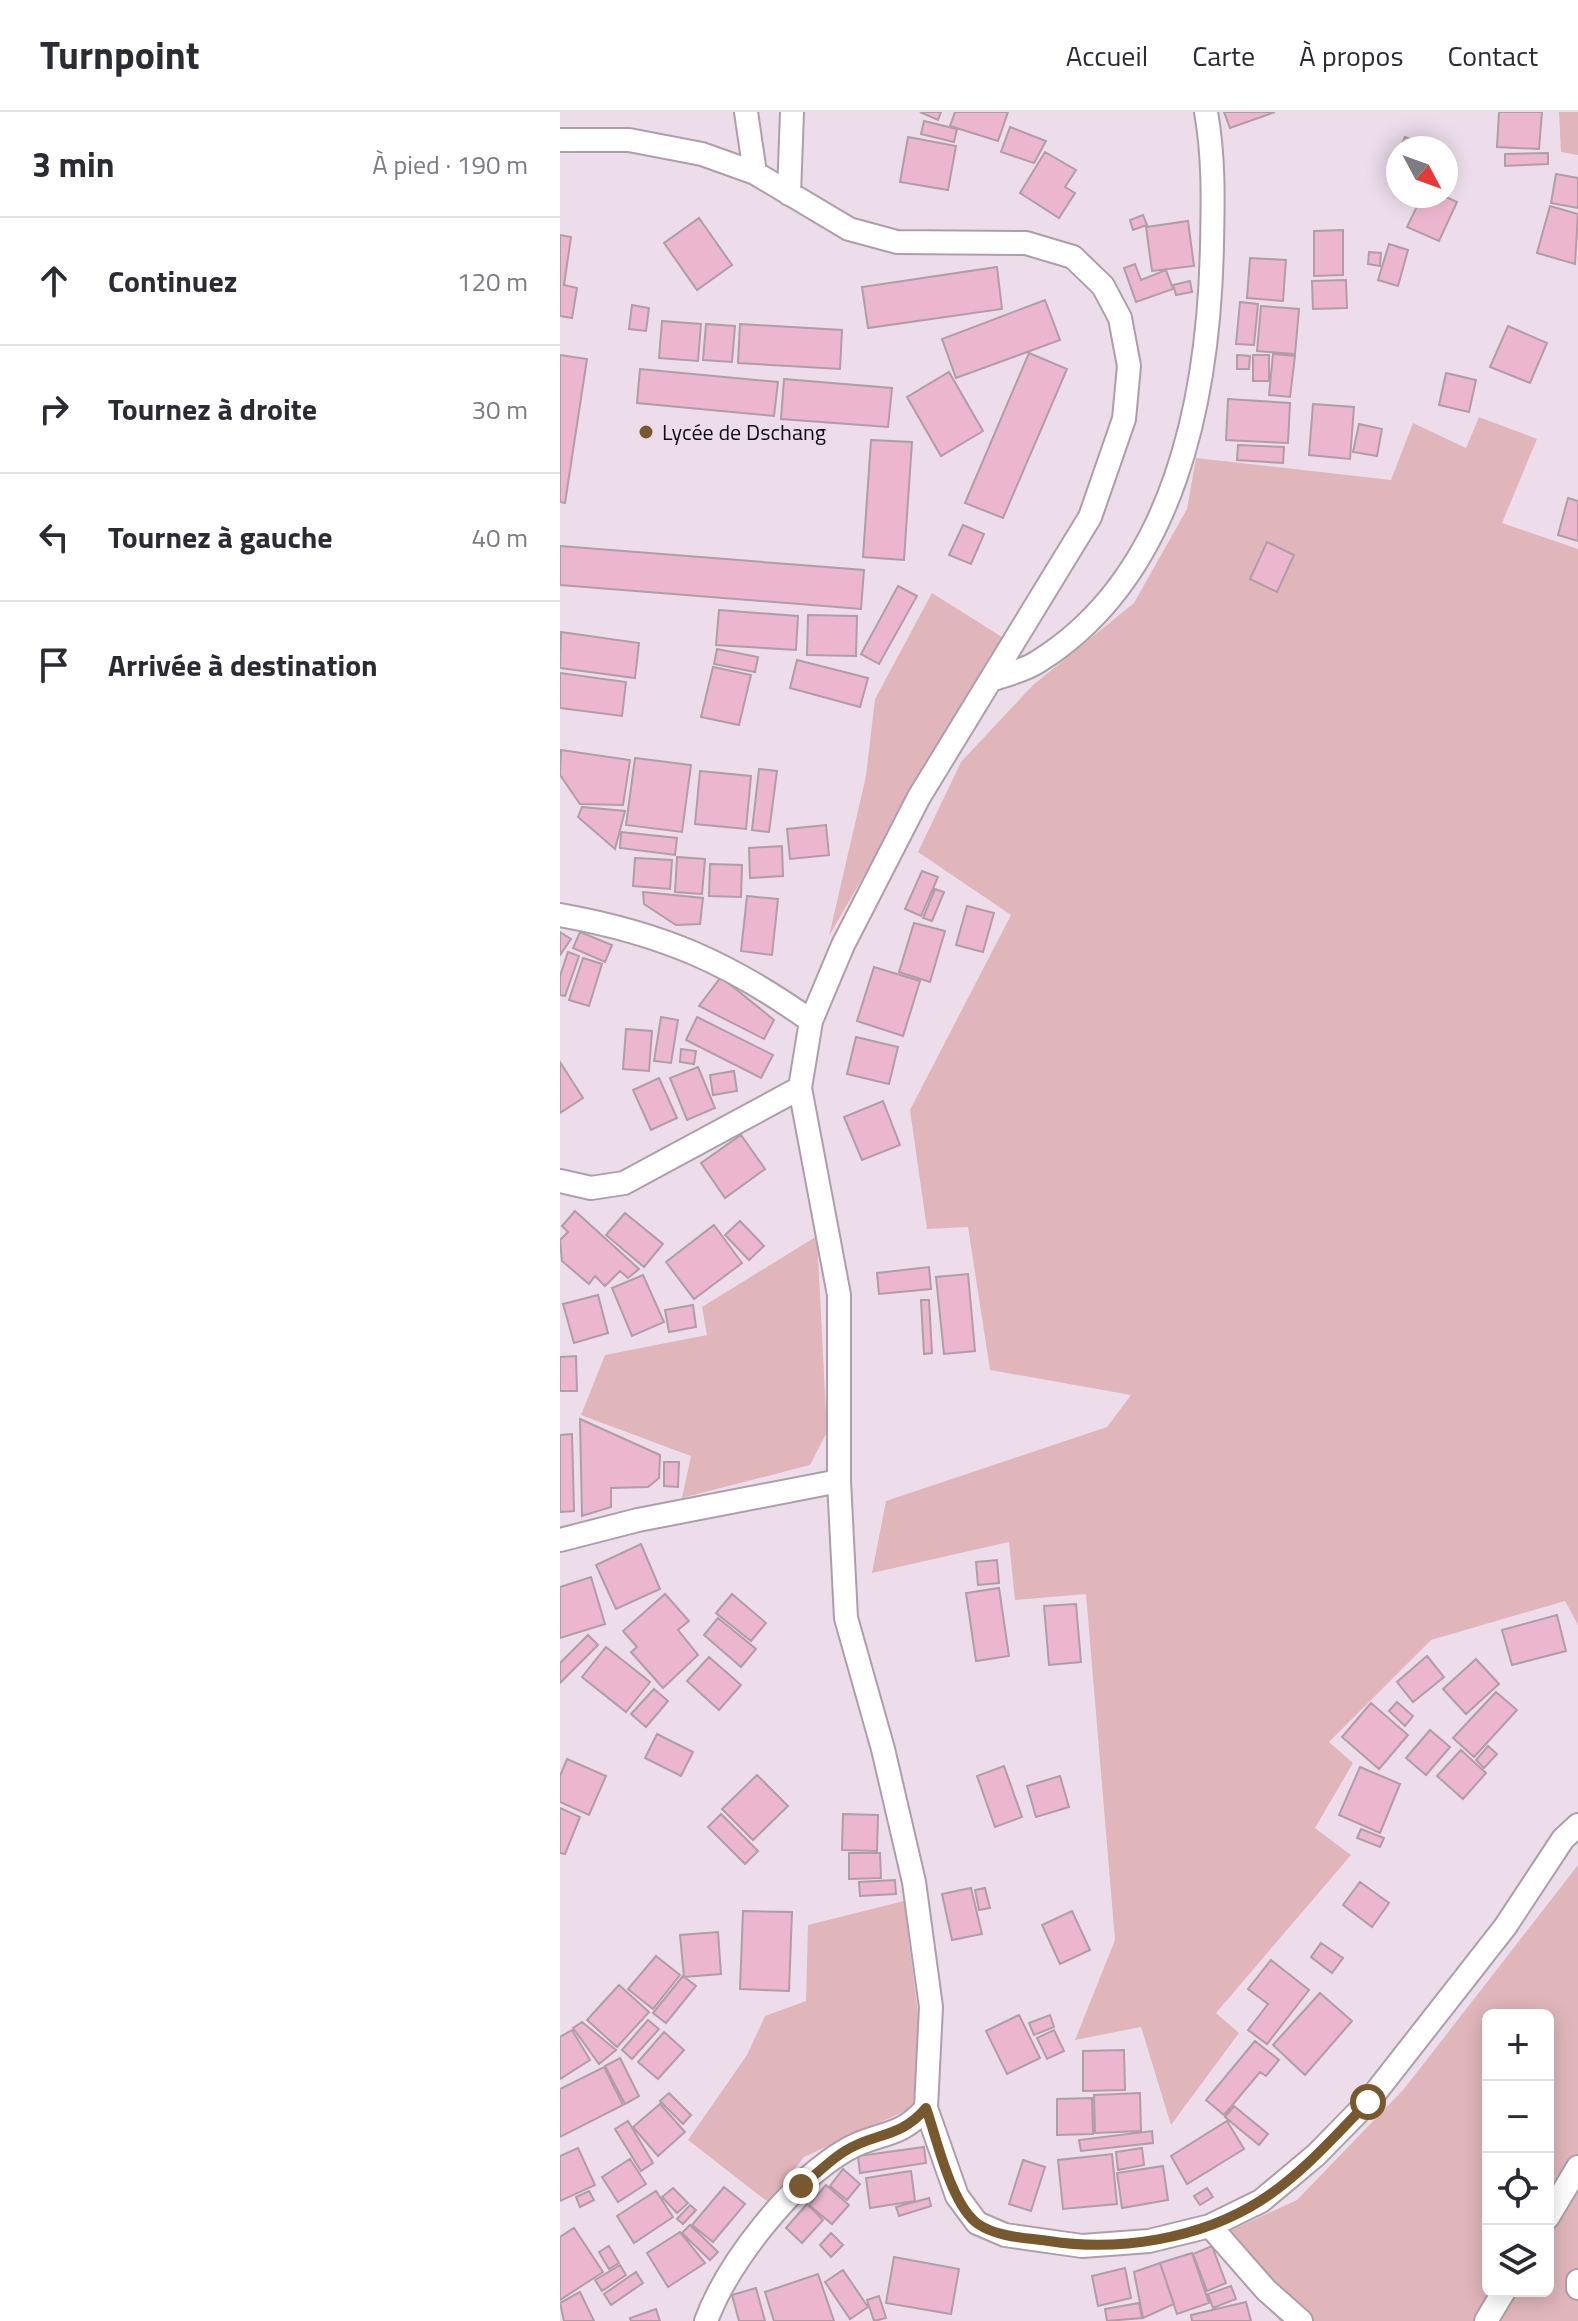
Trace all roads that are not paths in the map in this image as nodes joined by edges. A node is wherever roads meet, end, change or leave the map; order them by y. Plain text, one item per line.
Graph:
1 (746, 112) edge
2 (792, 112) edge
3 (1206, 112) edge
4 (560, 140) edge
5 (755, 173) junction
6 (789, 194) junction
7 (994, 679) junction
8 (560, 915) edge
9 (811, 1021) junction
10 (800, 1088) junction
11 (560, 1181) edge
12 (839, 1481) junction
13 (560, 1540) edge
14 (1578, 1825) edge
15 (926, 2108) junction
16 (1578, 2167) edge
17 (1554, 2207) edge
18 (1210, 2226) junction
19 (1578, 2281) edge
20 (1578, 2288) edge
21 (1500, 2297) edge
22 (706, 2321) edge
23 (1301, 2321) edge
24 (1486, 2321) edge

1 - 5 street
2 - 6 street
3 - 7 street
4 - 5 street
5 - 6 street
6 - 7 street
7 - 9 street
8 - 9 street
9 - 10 street
10 - 11 street
10 - 12 street
12 - 13 street
12 - 15 street
14 - 18 street
15 - 18 street
15 - 22 street
16 - 17 street
18 - 23 street
19 - 20 street
21 - 24 street

